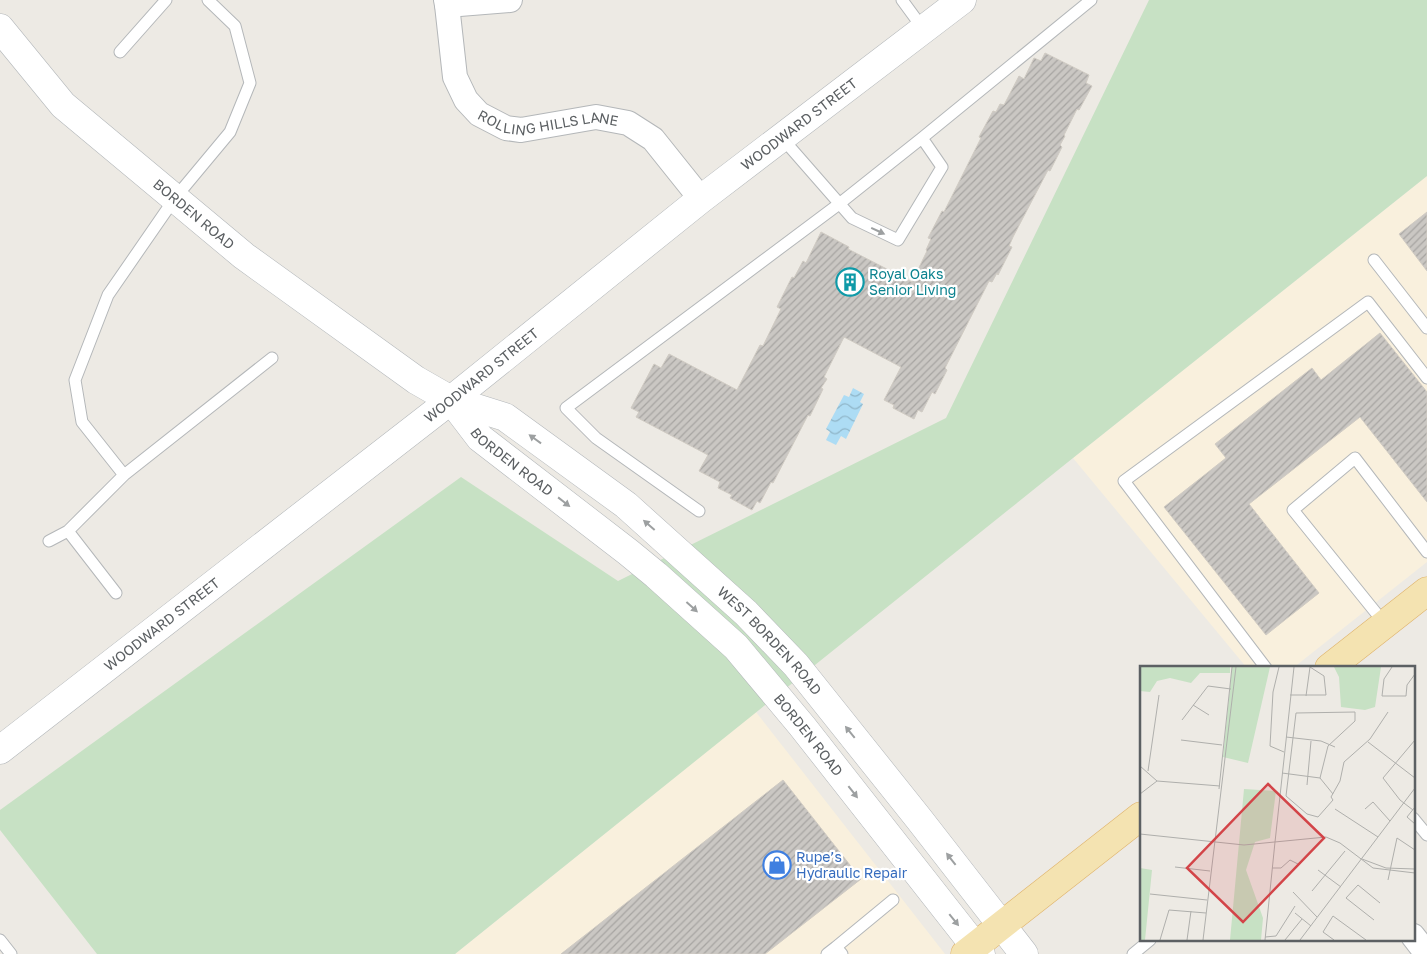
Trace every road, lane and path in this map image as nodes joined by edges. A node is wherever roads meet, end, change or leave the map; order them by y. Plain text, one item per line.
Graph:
1 (166, 0) edge
2 (208, 0) edge
3 (510, 0) edge
4 (902, 0) edge
5 (962, 0) edge
6 (1090, 0) edge
7 (447, 3) edge
8 (0, 28) edge
9 (924, 30) junction
10 (120, 52) dead end
11 (782, 138) junction
12 (922, 138) junction
13 (175, 198) junction
14 (701, 199) junction
15 (839, 204) junction
16 (1374, 260) dead end
17 (1427, 328) edge
18 (272, 358) dead end
19 (1427, 378) edge
20 (451, 400) junction
21 (124, 475) junction
22 (699, 511) dead end
23 (68, 530) junction
24 (49, 541) dead end
25 (1427, 552) edge
26 (1427, 591) edge
27 (116, 593) dead end
28 (1385, 624) junction
29 (1264, 666) edge
30 (1332, 666) edge
31 (0, 750) edge
32 (1140, 817) edge
33 (1414, 819) edge
34 (1427, 835) edge
35 (893, 900) dead end
36 (1002, 925) junction
37 (1414, 937) edge
38 (0, 940) edge
39 (1147, 942) edge
40 (974, 951) edge
41 (835, 952) edge
42 (11, 954) edge
43 (1024, 954) edge
44 (1132, 954) edge
45 (1427, 954) edge

1 - 10 lane
2 - 13 lane
3 - 7 street, ROLLING HILLS LANE
4 - 9 lane
5 - 9 main road, WOODWARD STREET
6 - 12 lane
7 - 14 street, ROLLING HILLS LANE
8 - 13 main road, BORDEN ROAD
9 - 11 main road, WOODWARD STREET
11 - 14 main road, WOODWARD STREET
11 - 15 lane
12 - 15 lane
15 -> 12 lane
13 - 20 main road, BORDEN ROAD
13 - 21 lane
14 - 20 main road, WOODWARD STREET
15 - 22 lane
16 - 17 lane
18 - 21 lane
19 - 29 lane
20 - 31 main road, WOODWARD STREET
36 -> 20 main road, WEST BORDEN ROAD
20 -> 40 main road, BORDEN ROAD
21 - 23 lane
23 - 24 lane
23 - 27 lane
25 - 28 lane
26 - 28 main road
28 - 30 main road
32 - 36 main road
33 - 34 lane
35 - 41 lane
36 - 40 main road
36 - 43 main road, WEST BORDEN ROAD
37 - 45 street
38 - 42 lane
39 - 44 lane

